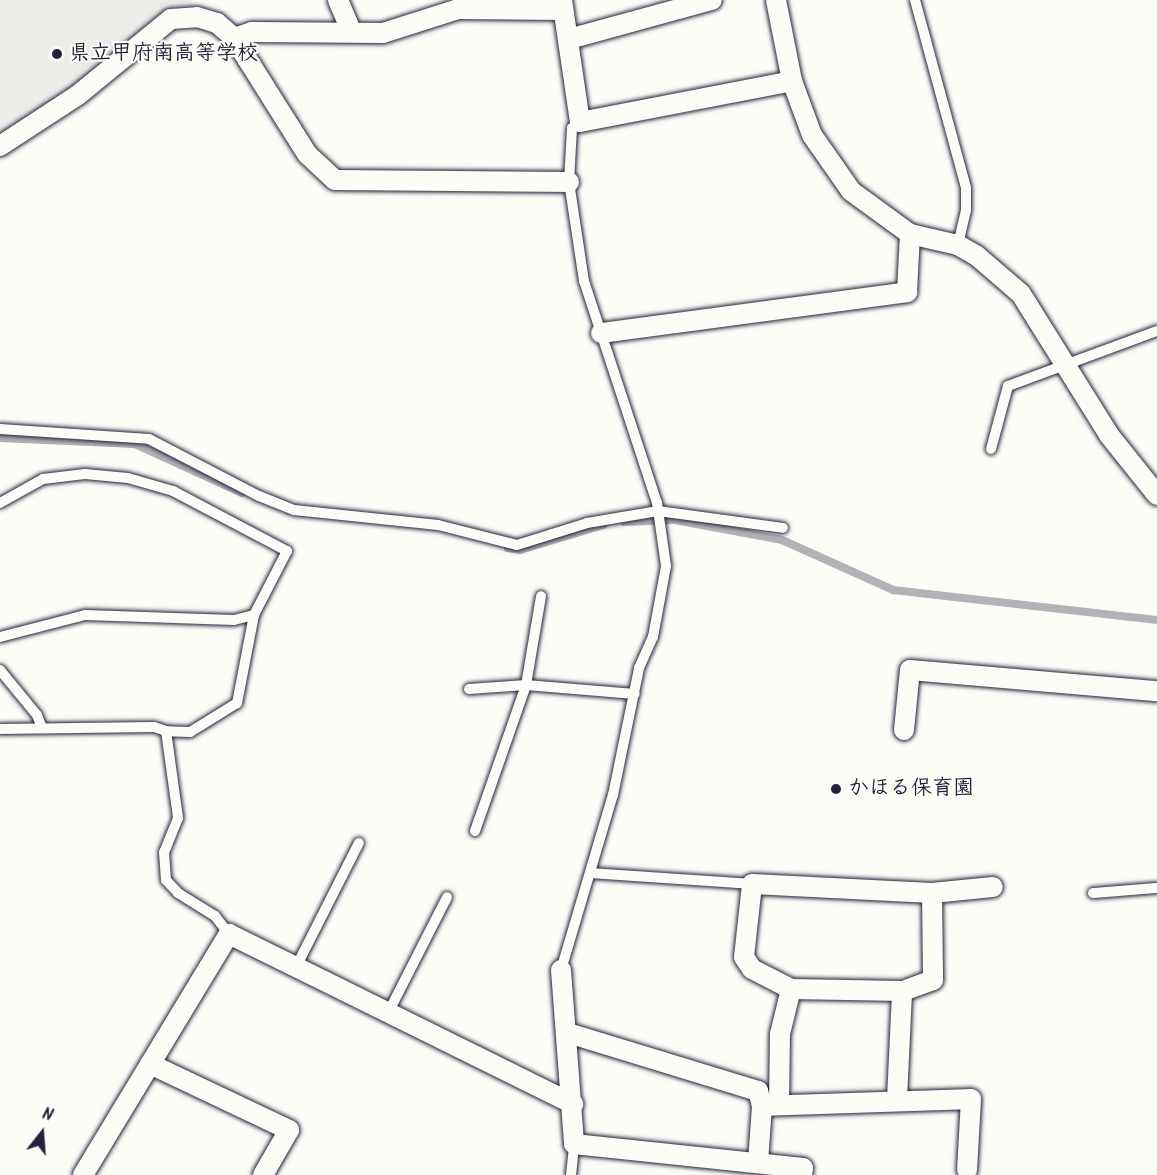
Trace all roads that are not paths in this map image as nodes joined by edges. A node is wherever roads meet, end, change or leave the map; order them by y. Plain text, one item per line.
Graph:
1 (338, 0) edge
2 (712, 0) edge
3 (776, 0) edge
4 (915, 0) edge
5 (562, 5) edge
6 (351, 31) junction
7 (234, 38) junction
8 (569, 39) junction
9 (792, 81) junction
10 (580, 122) junction
11 (0, 146) edge
12 (569, 182) junction
13 (910, 234) junction
14 (958, 245) junction
15 (1157, 331) edge
16 (601, 333) junction
17 (1066, 362) junction
18 (0, 429) edge
19 (991, 449) dead end
20 (1157, 495) edge
21 (0, 502) edge
22 (658, 511) junction
23 (783, 528) dead end
24 (541, 596) dead end
25 (254, 615) junction
26 (0, 637) edge
27 (0, 670) edge
28 (526, 686) junction
29 (469, 689) dead end
30 (1157, 691) edge
31 (635, 694) junction
32 (42, 728) junction
33 (0, 729) edge
34 (904, 730) dead end
35 (166, 731) junction
36 (475, 831) dead end
37 (359, 843) dead end
38 (591, 873) junction
39 (752, 884) junction
40 (993, 887) dead end
41 (1157, 888) edge
42 (1093, 892) dead end
43 (932, 893) junction
44 (447, 897) dead end
45 (229, 934) junction
46 (296, 967) junction
47 (561, 970) joint
48 (790, 989) junction
49 (903, 991) junction
50 (388, 1013) junction
51 (568, 1033) junction
52 (150, 1064) junction
53 (897, 1099) junction
54 (573, 1104) junction
55 (770, 1105) junction
56 (574, 1144) junction
57 (758, 1162) junction
58 (967, 1170) dead end
59 (83, 1175) edge
60 (263, 1175) edge
61 (571, 1175) edge
62 (802, 1175) edge

1 - 6 street
2 - 8 street
3 - 9 street
4 - 14 lane
5 - 6 street
5 - 8 street
6 - 7 street
7 - 11 street
7 - 12 street
8 - 10 street
9 - 10 street
9 - 13 street
10 - 12 lane
12 - 16 lane
13 - 14 street
13 - 16 street
14 - 17 street
15 - 17 lane
16 - 22 lane
17 - 19 lane
17 - 20 street
18 - 22 lane
21 - 25 lane
22 - 23 lane
22 - 31 lane
24 - 28 lane
25 - 26 lane
25 - 35 lane
27 - 32 lane
28 - 29 lane
28 - 31 lane
28 - 36 lane
30 - 34 street
31 - 38 lane
32 - 33 lane
32 - 35 lane
35 - 45 lane
37 - 46 lane
38 - 39 lane
38 - 47 lane
39 - 43 street
39 - 48 street
40 - 43 street
41 - 42 lane
43 - 49 street
44 - 50 lane
45 - 46 street
45 - 52 street
46 - 50 street
47 - 51 street
48 - 49 street
48 - 55 street
49 - 53 street
50 - 54 street
51 - 54 street
51 - 55 street
52 - 59 street
52 - 60 street
53 - 55 street
53 - 58 street
54 - 56 street
55 - 57 street
56 - 57 street
56 - 61 lane
57 - 62 street

